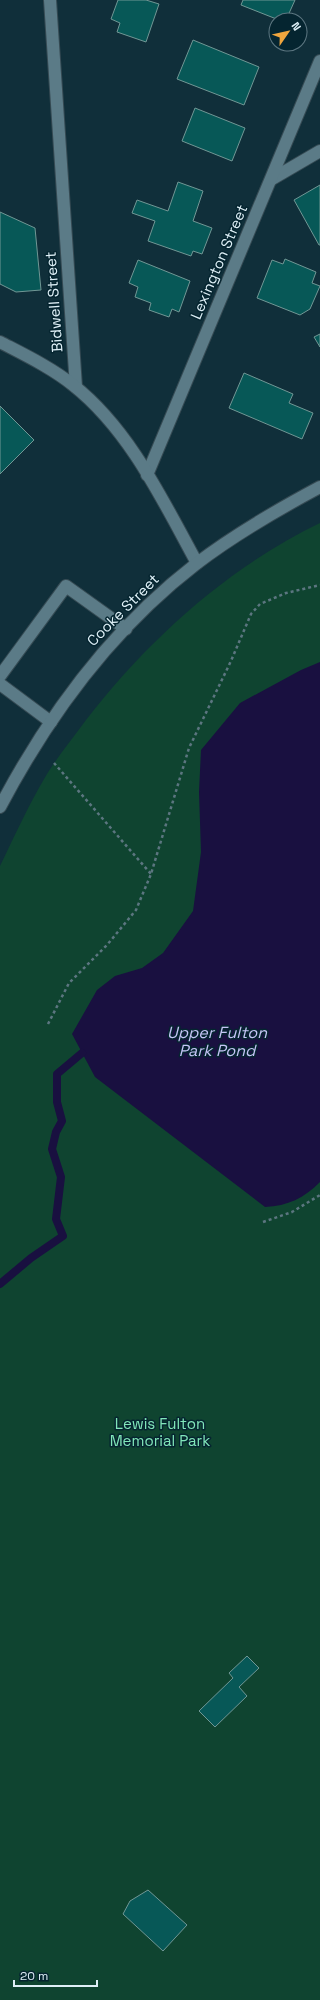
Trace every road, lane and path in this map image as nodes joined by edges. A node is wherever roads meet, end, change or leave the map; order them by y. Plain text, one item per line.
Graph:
1 (50, 0) edge
2 (320, 61) edge
3 (320, 151) edge
4 (272, 179) junction
5 (0, 342) edge
6 (76, 387) junction
7 (147, 475) junction
8 (320, 487) edge
9 (197, 563) junction
10 (320, 584) edge
11 (126, 629) junction
12 (0, 676) edge
13 (0, 684) edge
14 (51, 722) junction
15 (54, 763) dead end
16 (0, 806) edge
17 (151, 874) junction
18 (48, 1024) dead end
19 (320, 1195) edge
20 (263, 1222) dead end

1 - 6 street, Bidwell Street
2 - 4 street, Lexington Street
3 - 4 street
4 - 7 street, Lexington Street
5 - 6 street
6 - 7 street
7 - 9 street
8 - 9 street, Cooke Street
9 - 11 street, Cooke Street
10 - 17 path
11 - 12 street
11 - 14 street, Cooke Street
13 - 14 street
14 - 16 street, Cooke Street
15 - 17 path
17 - 18 path
19 - 20 path

